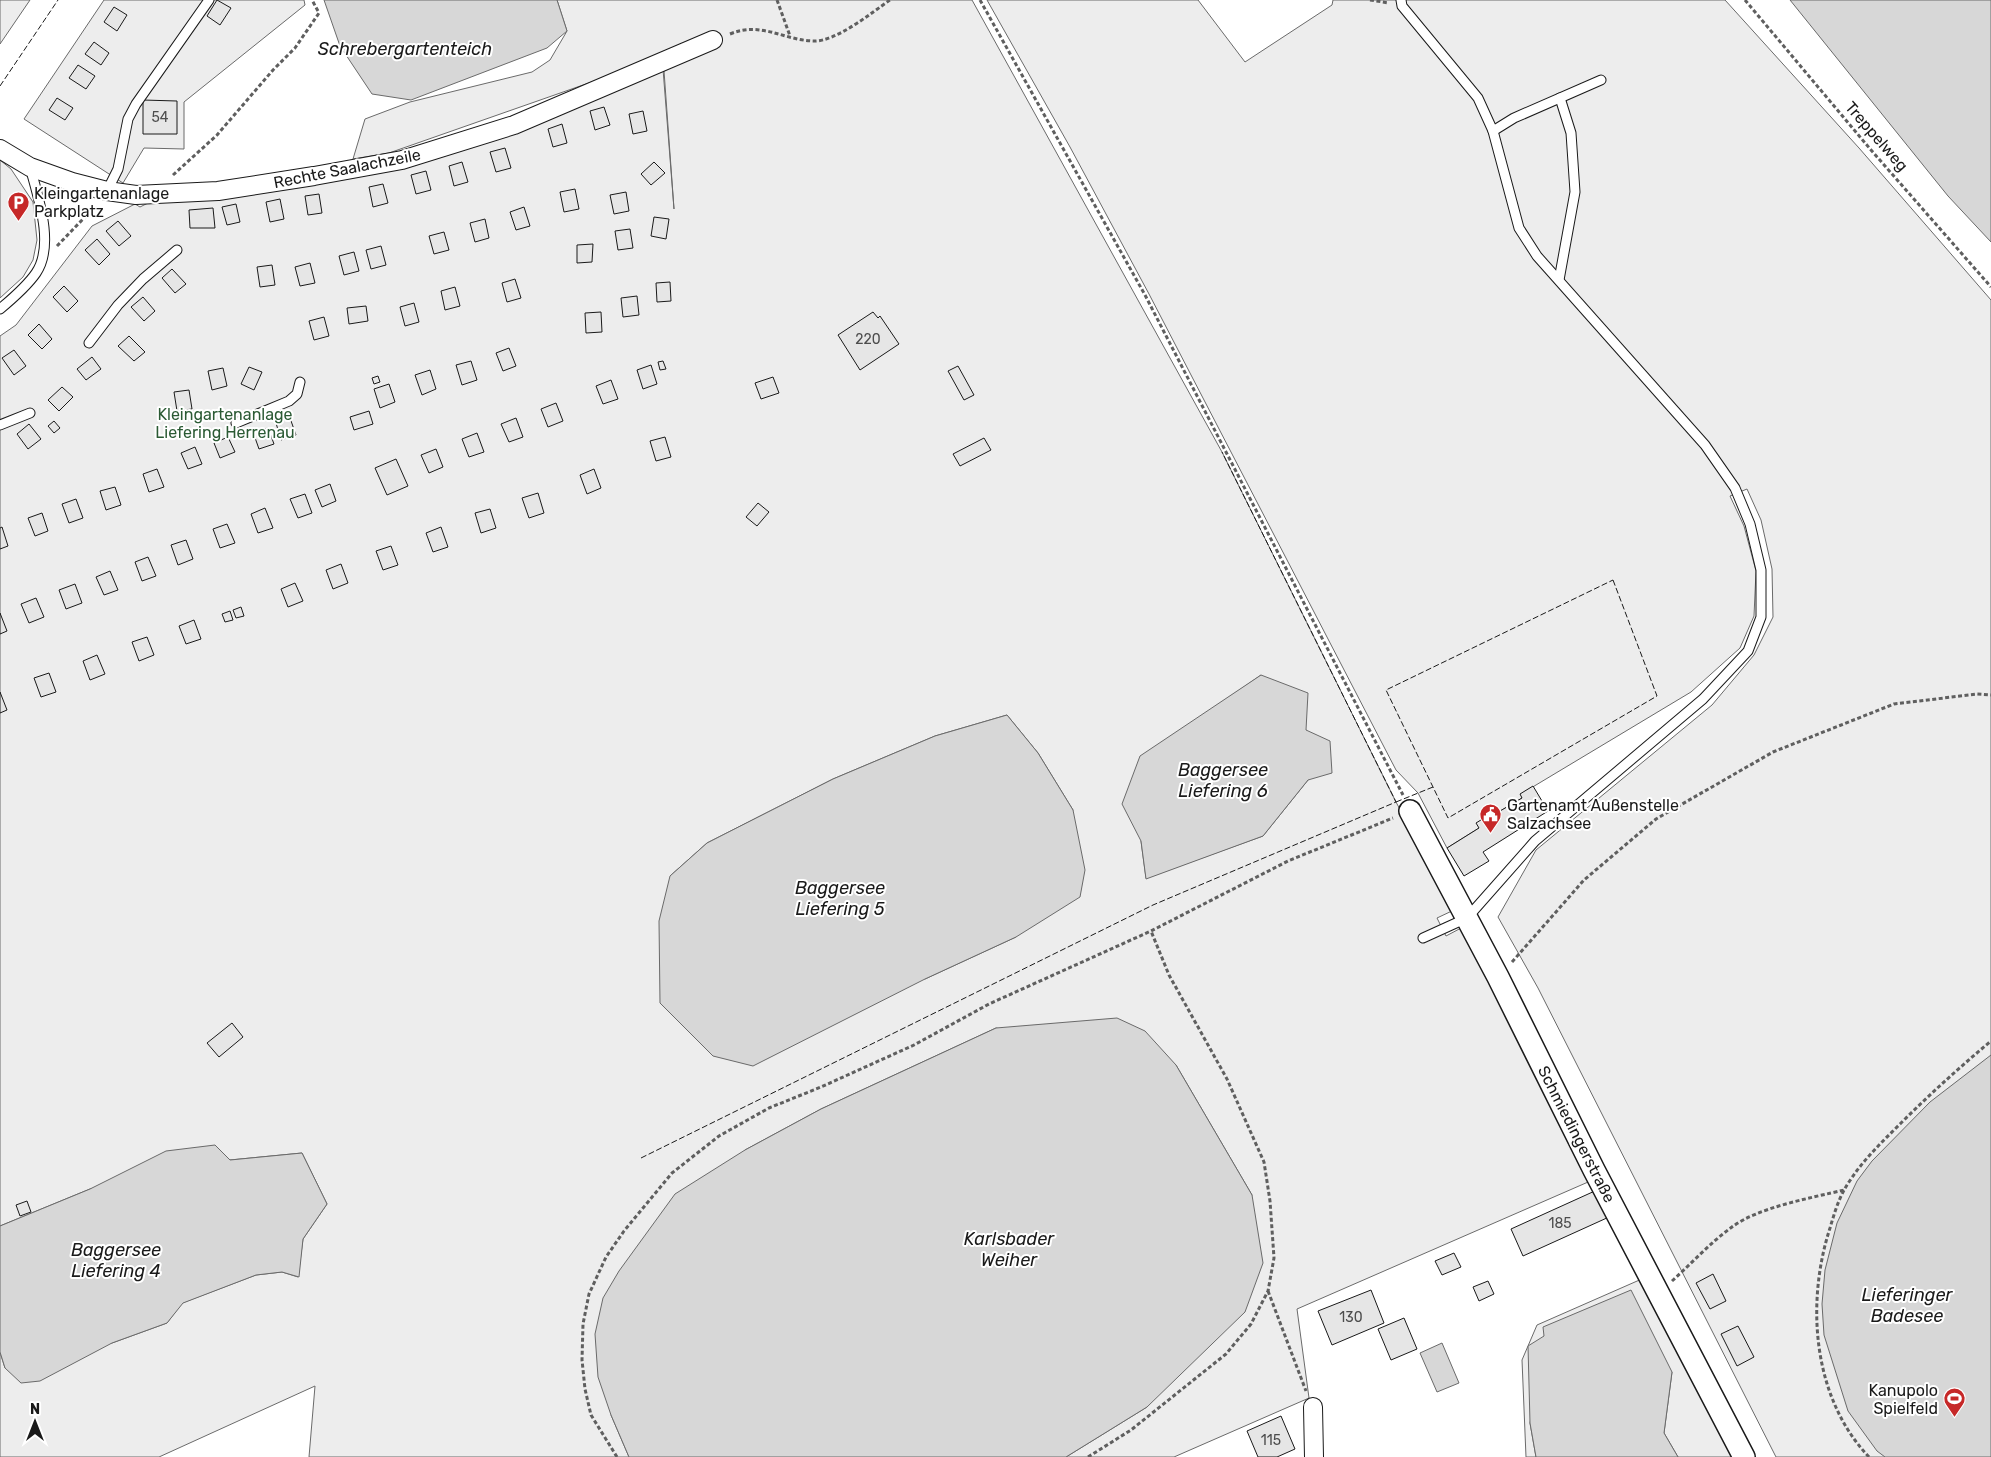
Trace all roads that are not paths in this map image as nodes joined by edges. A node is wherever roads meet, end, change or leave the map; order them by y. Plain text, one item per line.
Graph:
1 (209, 0) edge
2 (1401, 0) edge
3 (713, 40) dead end
4 (1601, 80) dead end
5 (1560, 98) junction
6 (1493, 131) junction
7 (0, 149) edge
8 (30, 167) junction
9 (114, 192) junction
10 (177, 250) dead end
11 (1559, 280) junction
12 (0, 309) edge
13 (89, 343) dead end
14 (300, 382) dead end
15 (30, 413) dead end
16 (236, 423) dead end
17 (0, 425) edge
18 (1410, 811) road end
19 (1467, 918) junction
20 (1423, 938) dead end
21 (1313, 1408) road end
22 (1314, 1457) edge
23 (1744, 1457) edge

1 - 9 lane
2 - 6 lane
3 - 9 street, Rechte Saalachzeile
4 - 5 lane
5 - 6 lane
5 - 11 lane
6 - 11 lane
7 - 8 street, Rechte Saalachzeile
8 - 9 street, Rechte Saalachzeile
8 - 12 lane
10 - 13 lane
11 - 19 lane
14 - 16 lane
15 - 17 lane
18 - 19 street, Schmiedingerstraße
19 - 20 lane
19 - 23 street, Schmiedingerstraße
21 - 22 street

